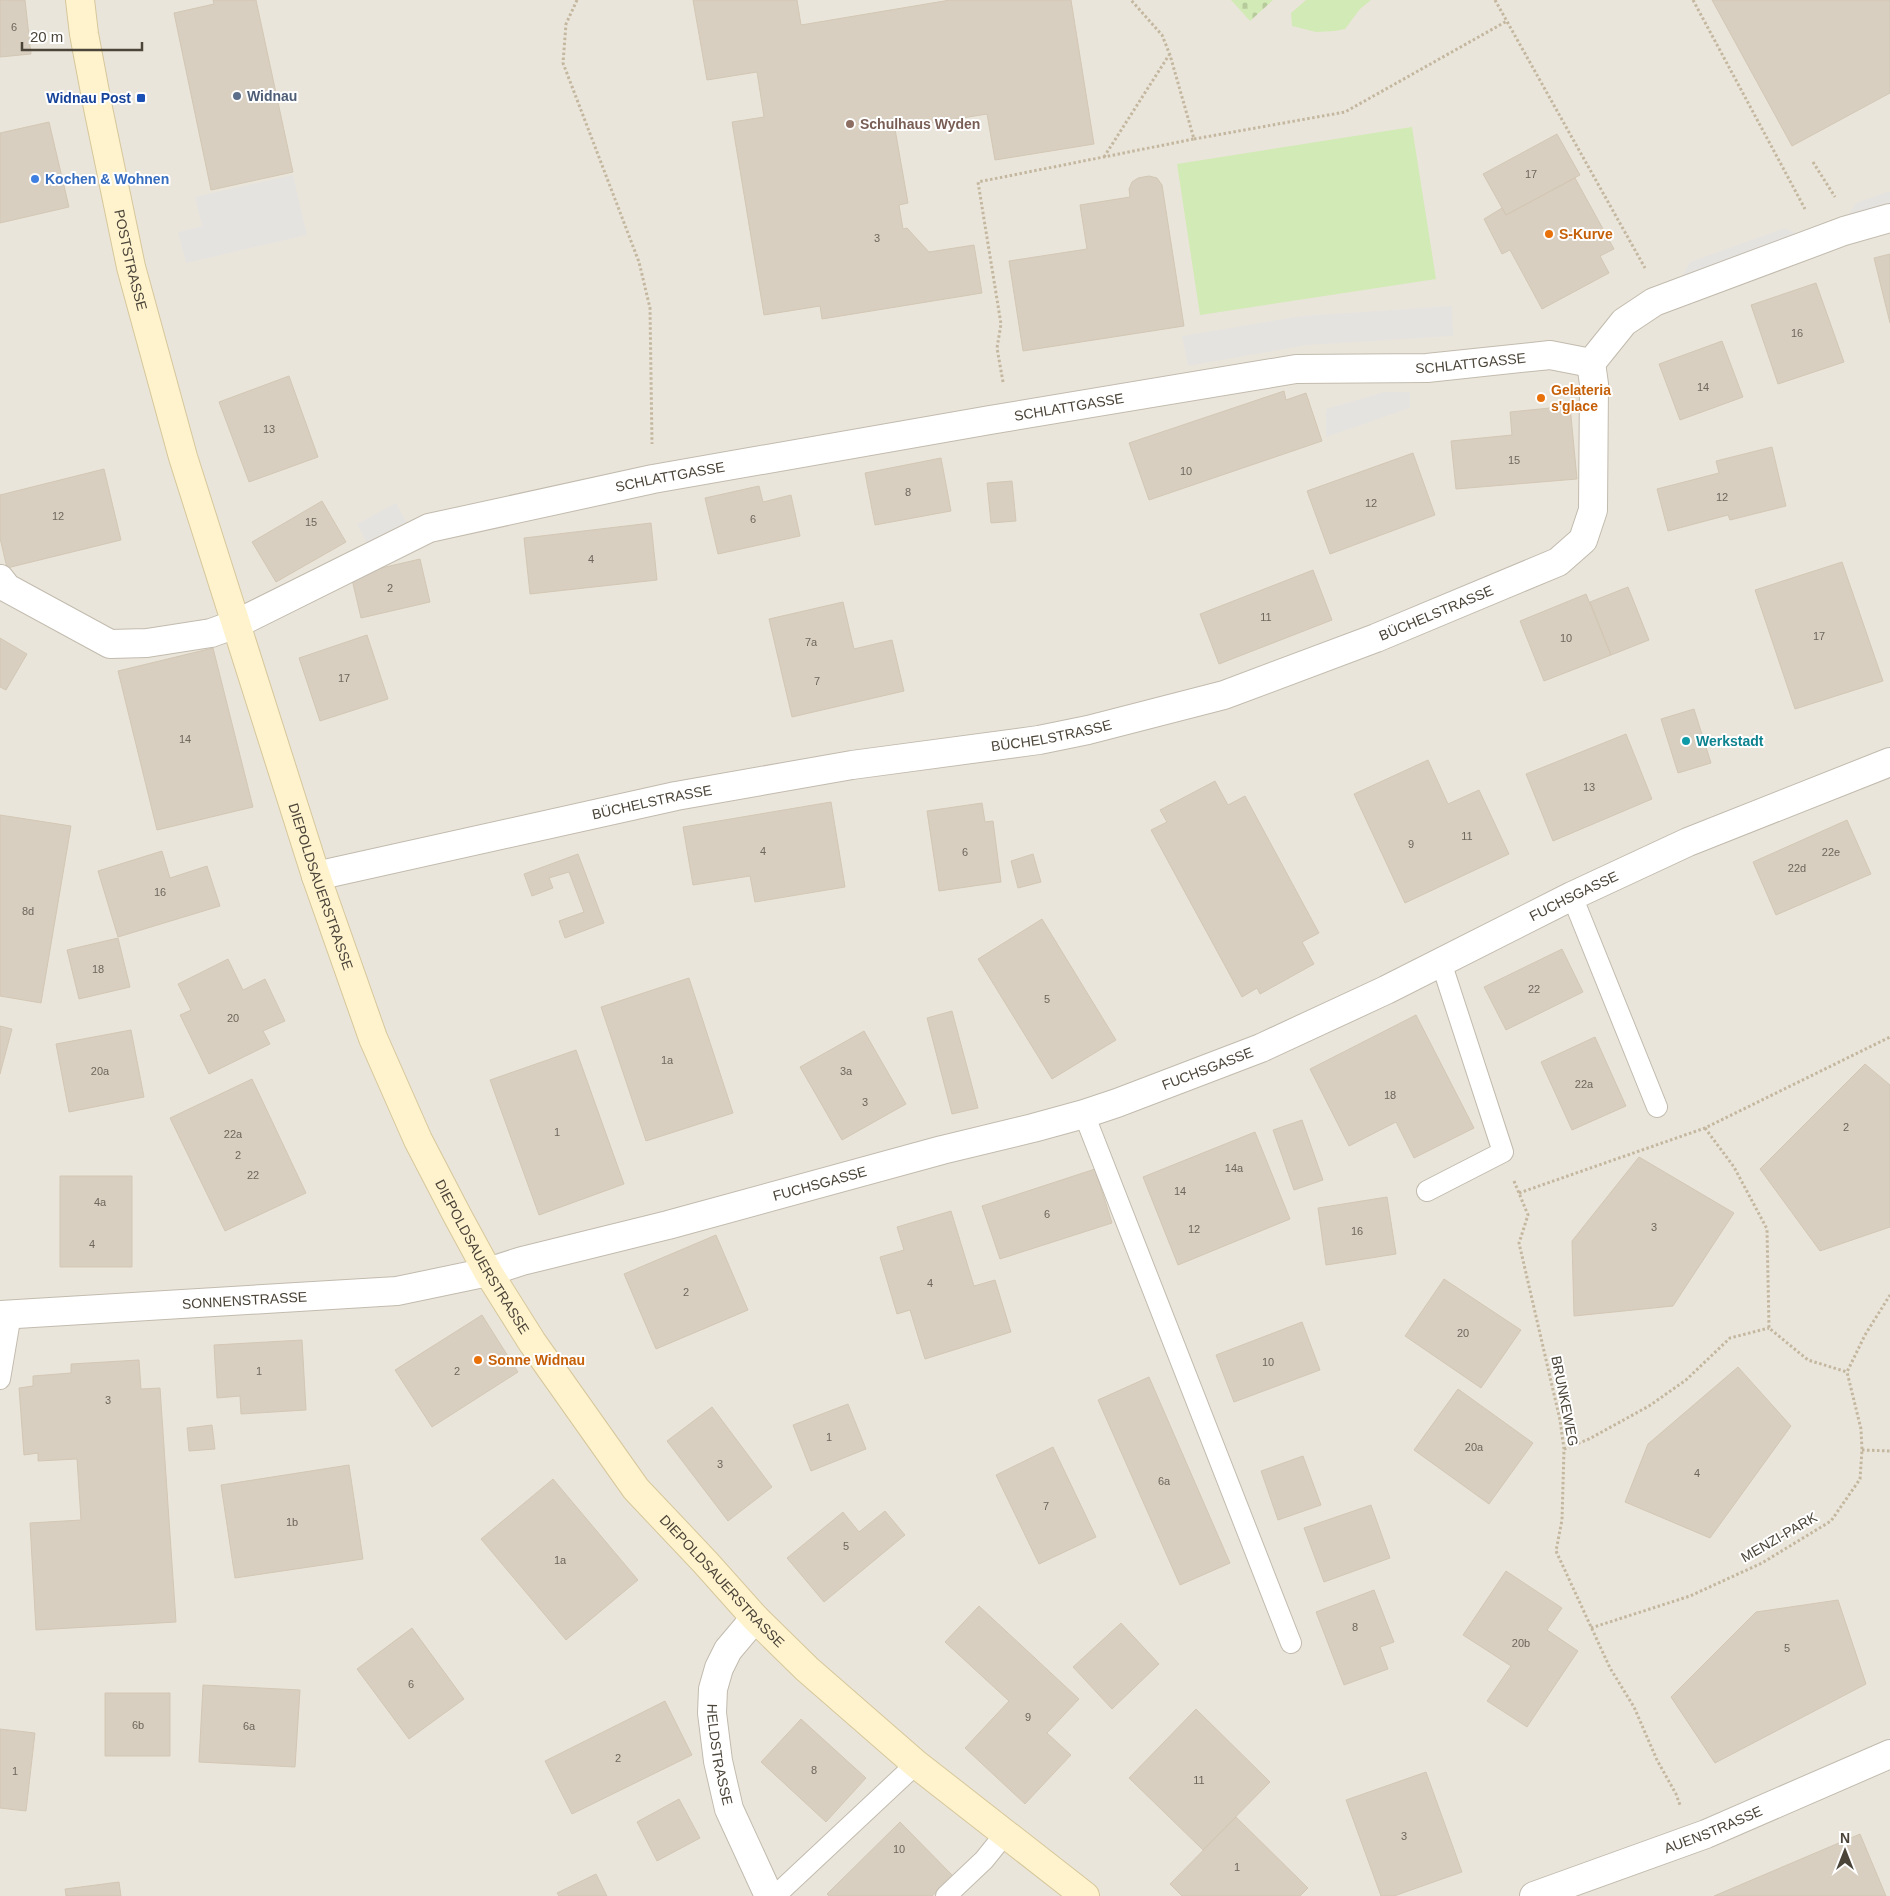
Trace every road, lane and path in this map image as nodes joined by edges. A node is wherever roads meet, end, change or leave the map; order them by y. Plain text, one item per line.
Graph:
1 (80, 0) edge
2 (577, 0) edge
3 (1131, 0) edge
4 (1495, 0) edge
5 (1693, 0) edge
6 (1506, 21) junction
7 (1170, 54) junction
8 (1194, 139) junction
9 (1104, 158) junction
10 (1813, 162) dead end
11 (1832, 194) dead end
12 (1807, 211) dead end
13 (1890, 218) edge
14 (1648, 275) dead end
15 (997, 348) dead end
16 (1591, 363) junction
17 (183, 457) joint
18 (652, 479) junction
19 (0, 579) edge
20 (236, 624) junction
21 (1890, 762) edge
22 (316, 876) junction
23 (1572, 896) junction
24 (1441, 962) junction
25 (1890, 1037) edge
26 (1657, 1107) dead end
27 (1084, 1114) junction
28 (1705, 1128) junction
29 (1503, 1152) junction
30 (1427, 1191) dead end
31 (1519, 1193) junction
32 (488, 1272) junction
33 (1890, 1295) edge
34 (6, 1315) edge
35 (1769, 1328) junction
36 (1847, 1372) junction
37 (0, 1379) edge
38 (1564, 1449) junction
39 (1862, 1450) junction
40 (1890, 1451) edge
41 (754, 1618) junction
42 (1591, 1628) junction
43 (1291, 1643) dead end
44 (1890, 1754) edge
45 (916, 1764) junction
46 (1683, 1812) dead end
47 (1005, 1834) junction
48 (769, 1896) edge
49 (775, 1896) edge
50 (946, 1896) edge
51 (1085, 1896) edge
52 (1534, 1896) edge

1 - 17 main road, POSTSTRASSE
2 - 18 path
3 - 7 path
4 - 6 path
5 - 12 path
6 - 8 path
6 - 14 path
7 - 8 path
7 - 9 path
8 - 9 path
9 - 15 path
10 - 11 path
13 - 16 street
16 - 18 street, SCHLATTGASSE
16 - 22 street, BÜCHELSTRASSE
17 - 20 main road, DIEPOLDSAUERSTRASSE
18 - 20 street, SCHLATTGASSE
19 - 20 street, SCHLATTGASSE
20 - 22 main road, DIEPOLDSAUERSTRASSE
21 - 23 street, FUCHSGASSE
22 - 32 main road, DIEPOLDSAUERSTRASSE
23 - 24 street, FUCHSGASSE
23 - 26 lane
24 - 27 street, FUCHSGASSE
24 - 29 lane
25 - 28 path
27 - 32 street, FUCHSGASSE
27 - 43 lane
28 - 31 path
28 - 35 path
29 - 30 lane
29 - 31 path, BRUNKEWEG
31 - 38 path, BRUNKEWEG
32 - 34 street, SONNENSTRASSE
32 - 41 main road, DIEPOLDSAUERSTRASSE
33 - 36 path
34 - 37 lane
35 - 36 path
35 - 38 path
36 - 39 path, MENZI-PARK
38 - 42 path, BRUNKEWEG
39 - 40 path
39 - 42 path, MENZI-PARK
41 - 45 main road, DIEPOLDSAUERSTRASSE
41 - 48 street, HELDSTRASSE
42 - 46 path, BRUNKEWEG
44 - 52 street, AUENSTRASSE
45 - 47 main road, DIEPOLDSAUERSTRASSE
45 - 49 lane
47 - 50 lane
47 - 51 main road, DIEPOLDSAUERSTRASSE

